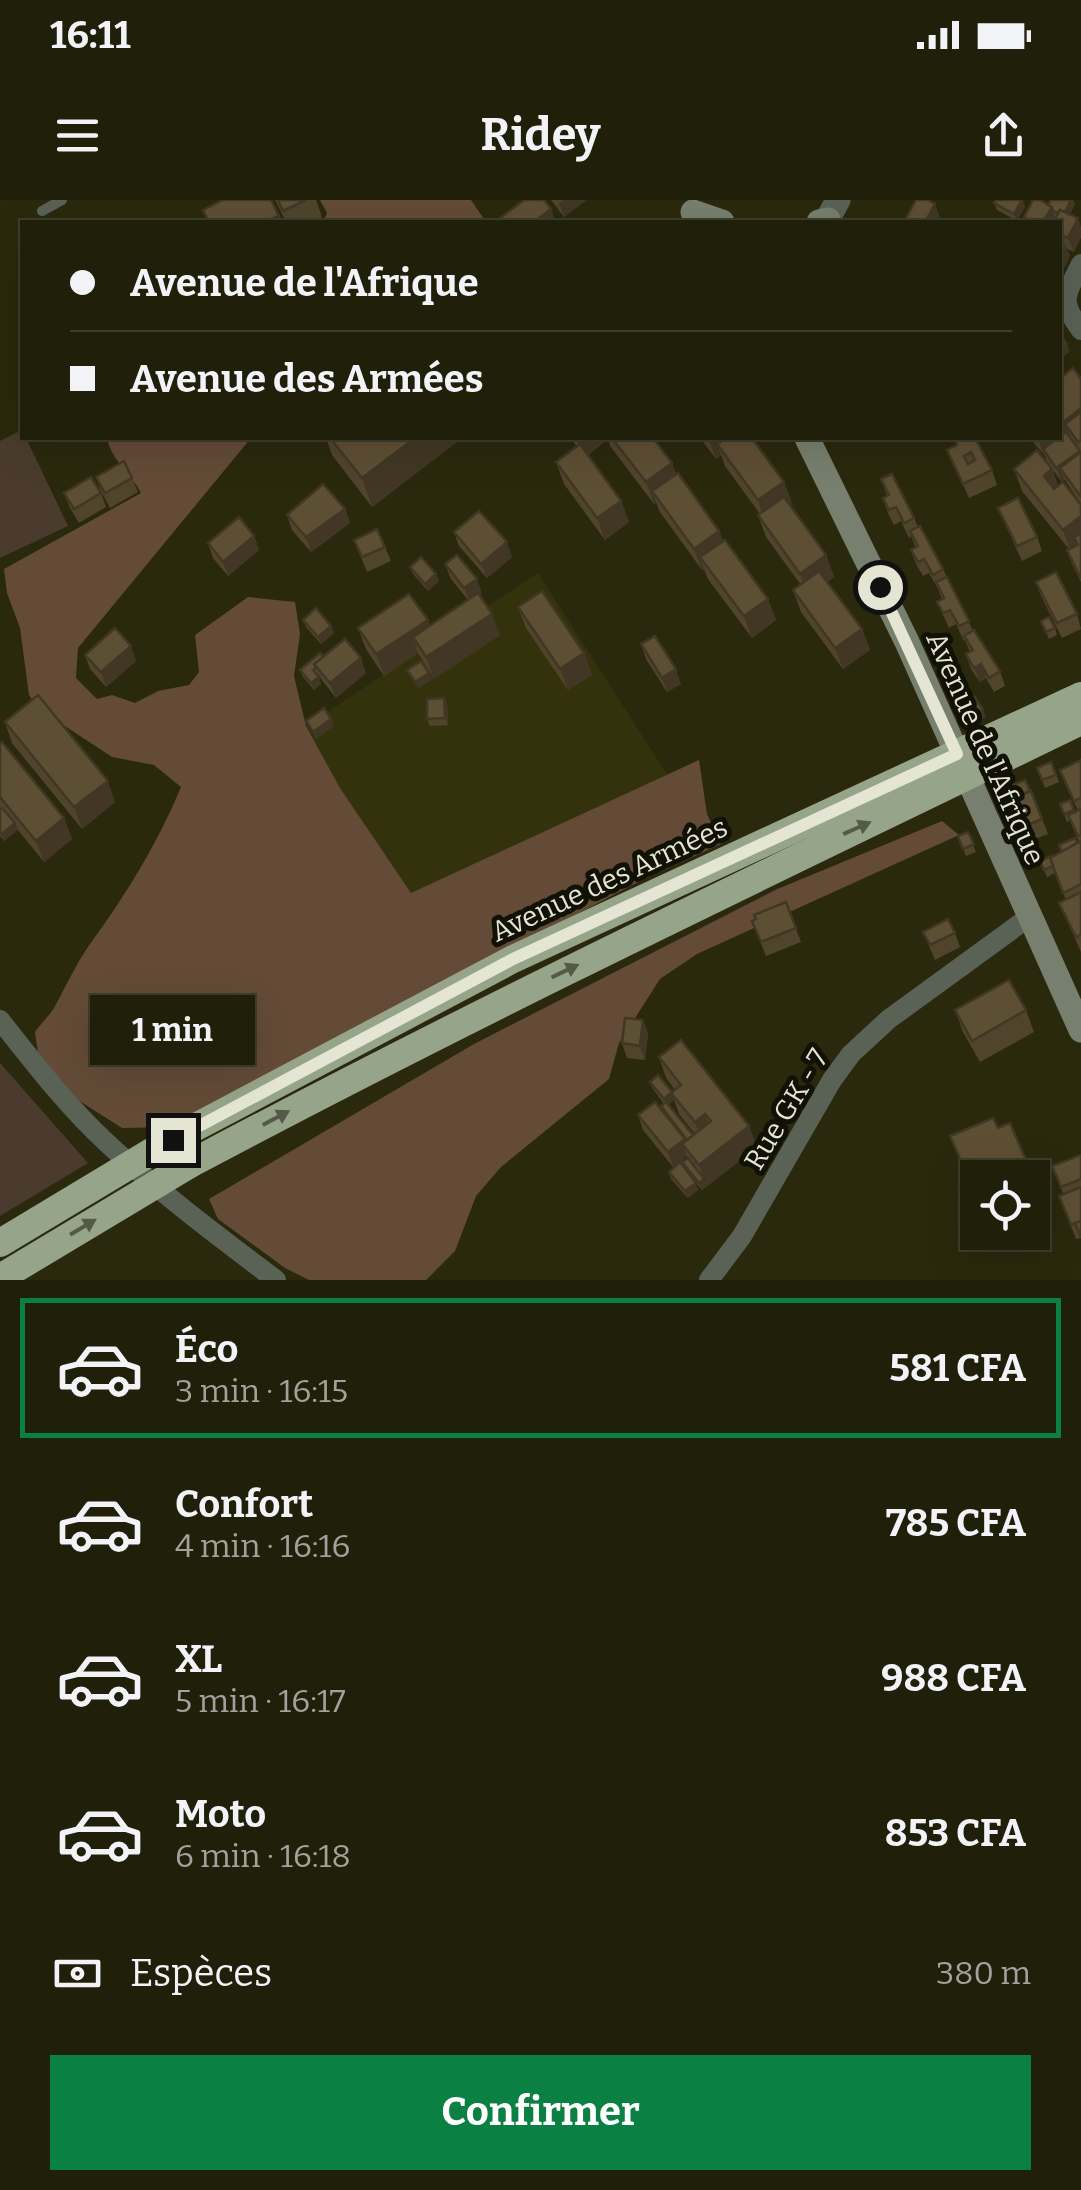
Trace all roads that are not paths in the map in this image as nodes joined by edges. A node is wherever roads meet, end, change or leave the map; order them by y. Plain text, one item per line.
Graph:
1 (62, 200) edge
2 (693, 211) edge
3 (42, 212) dead end
4 (717, 220) edge
5 (1081, 264) edge
6 (1081, 330) edge
7 (808, 440) edge
8 (1081, 696) edge
9 (1081, 721) edge
10 (962, 766) junction
11 (1029, 917) junction
12 (0, 1020) edge
13 (1081, 1030) edge
14 (300, 1069) junction
15 (316, 1097) junction
16 (0, 1243) edge
17 (0, 1278) edge
18 (276, 1280) edge
19 (709, 1280) edge

1 - 3 lane
2 - 4 main road
5 - 6 street
7 - 10 main road, Avenue de l'Afrique
8 - 10 highway, Avenue des Armées
9 - 10 highway, Avenue des Armées
10 - 11 main road, Avenue de l'Afrique
10 - 14 highway, Avenue des Armées
15 -> 10 highway, Avenue des Armées
11 - 13 main road, Avenue de l'Afrique
11 - 19 street, Rue GK - 7
12 - 18 street
14 - 15 highway
14 - 16 highway, Avenue des Armées, bridge
17 -> 15 highway, Avenue des Armées, bridge

